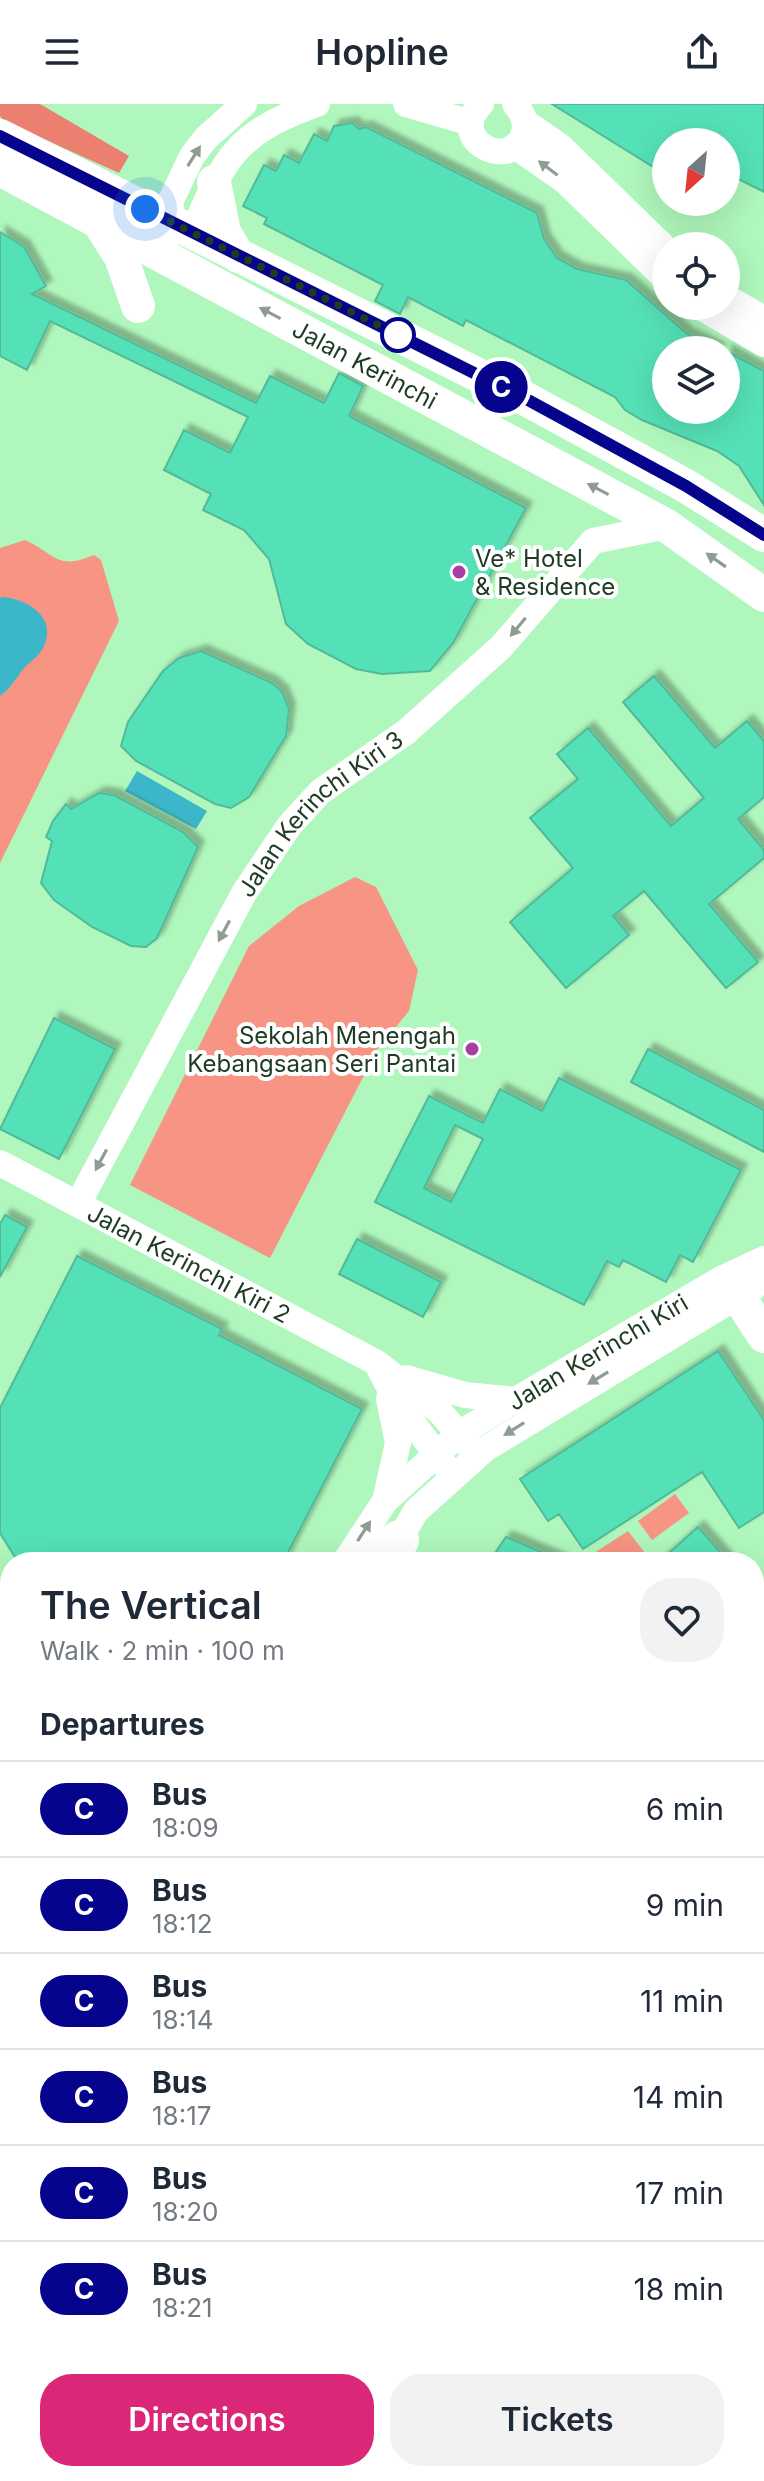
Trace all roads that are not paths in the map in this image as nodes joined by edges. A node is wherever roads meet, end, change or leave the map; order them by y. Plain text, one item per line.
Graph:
1 (244, 104) edge
2 (317, 104) edge
3 (406, 104) edge
4 (475, 110) edge
5 (277, 111) edge
6 (518, 124) edge
7 (0, 136) edge
8 (0, 169) edge
9 (214, 182) junction
10 (595, 196) junction
11 (96, 219) junction
12 (175, 236) junction
13 (652, 239) edge
14 (238, 256) junction
15 (652, 263) edge
16 (138, 306) dead end
17 (751, 321) edge
18 (764, 344) edge
19 (686, 486) junction
20 (667, 526) junction
21 (764, 535) edge
22 (764, 595) edge
23 (0, 1163) edge
24 (78, 1204) junction
25 (764, 1259) edge
26 (764, 1272) edge
27 (738, 1296) junction
28 (764, 1336) edge
29 (385, 1372) junction
30 (516, 1400) junction
31 (460, 1433) junction
32 (436, 1454) junction
33 (477, 1455) junction
34 (453, 1476) junction
35 (385, 1501) junction
36 (352, 1552) edge
37 (391, 1552) edge

12 -> 1 street
2 - 5 street
3 - 4 street
4 - 6 street
5 - 9 street
6 - 10 street
7 - 12 main road, Jalan Kerinchi
8 - 11 main road, Jalan Kerinchi
9 - 12 street
9 - 14 main road
10 - 13 street
10 - 15 street
11 - 12 main road, Jalan Kerinchi
11 - 16 main road
12 - 14 main road, Jalan Kerinchi
20 -> 12 main road, Jalan Kerinchi
14 - 19 main road, Jalan Kerinchi
17 - 18 street
19 - 20 main road
19 - 21 main road, Jalan Kerinchi
22 -> 20 main road, Jalan Kerinchi
20 -> 24 street, Jalan Kerinchi Kiri 3
23 - 24 street, Jalan Kerinchi Kiri 2
24 - 29 street, Jalan Kerinchi Kiri 2
25 - 30 street, Jalan Kerinchi Kiri
26 - 27 main road, Jalan Kerinchi Kiri
27 - 28 main road
27 -> 33 street, Jalan Kerinchi Kiri
29 - 30 street
29 - 31 street
29 - 32 street
29 - 35 street
30 - 31 street, Jalan Kerinchi Kiri
31 - 32 street, Jalan Kerinchi Kiri
31 - 33 street
32 - 34 street
32 - 35 street, Jalan Kerinchi Kiri
33 - 34 street, Jalan Kerinchi Kiri
34 - 37 street, Jalan Kerinchi Kiri
36 -> 35 street

